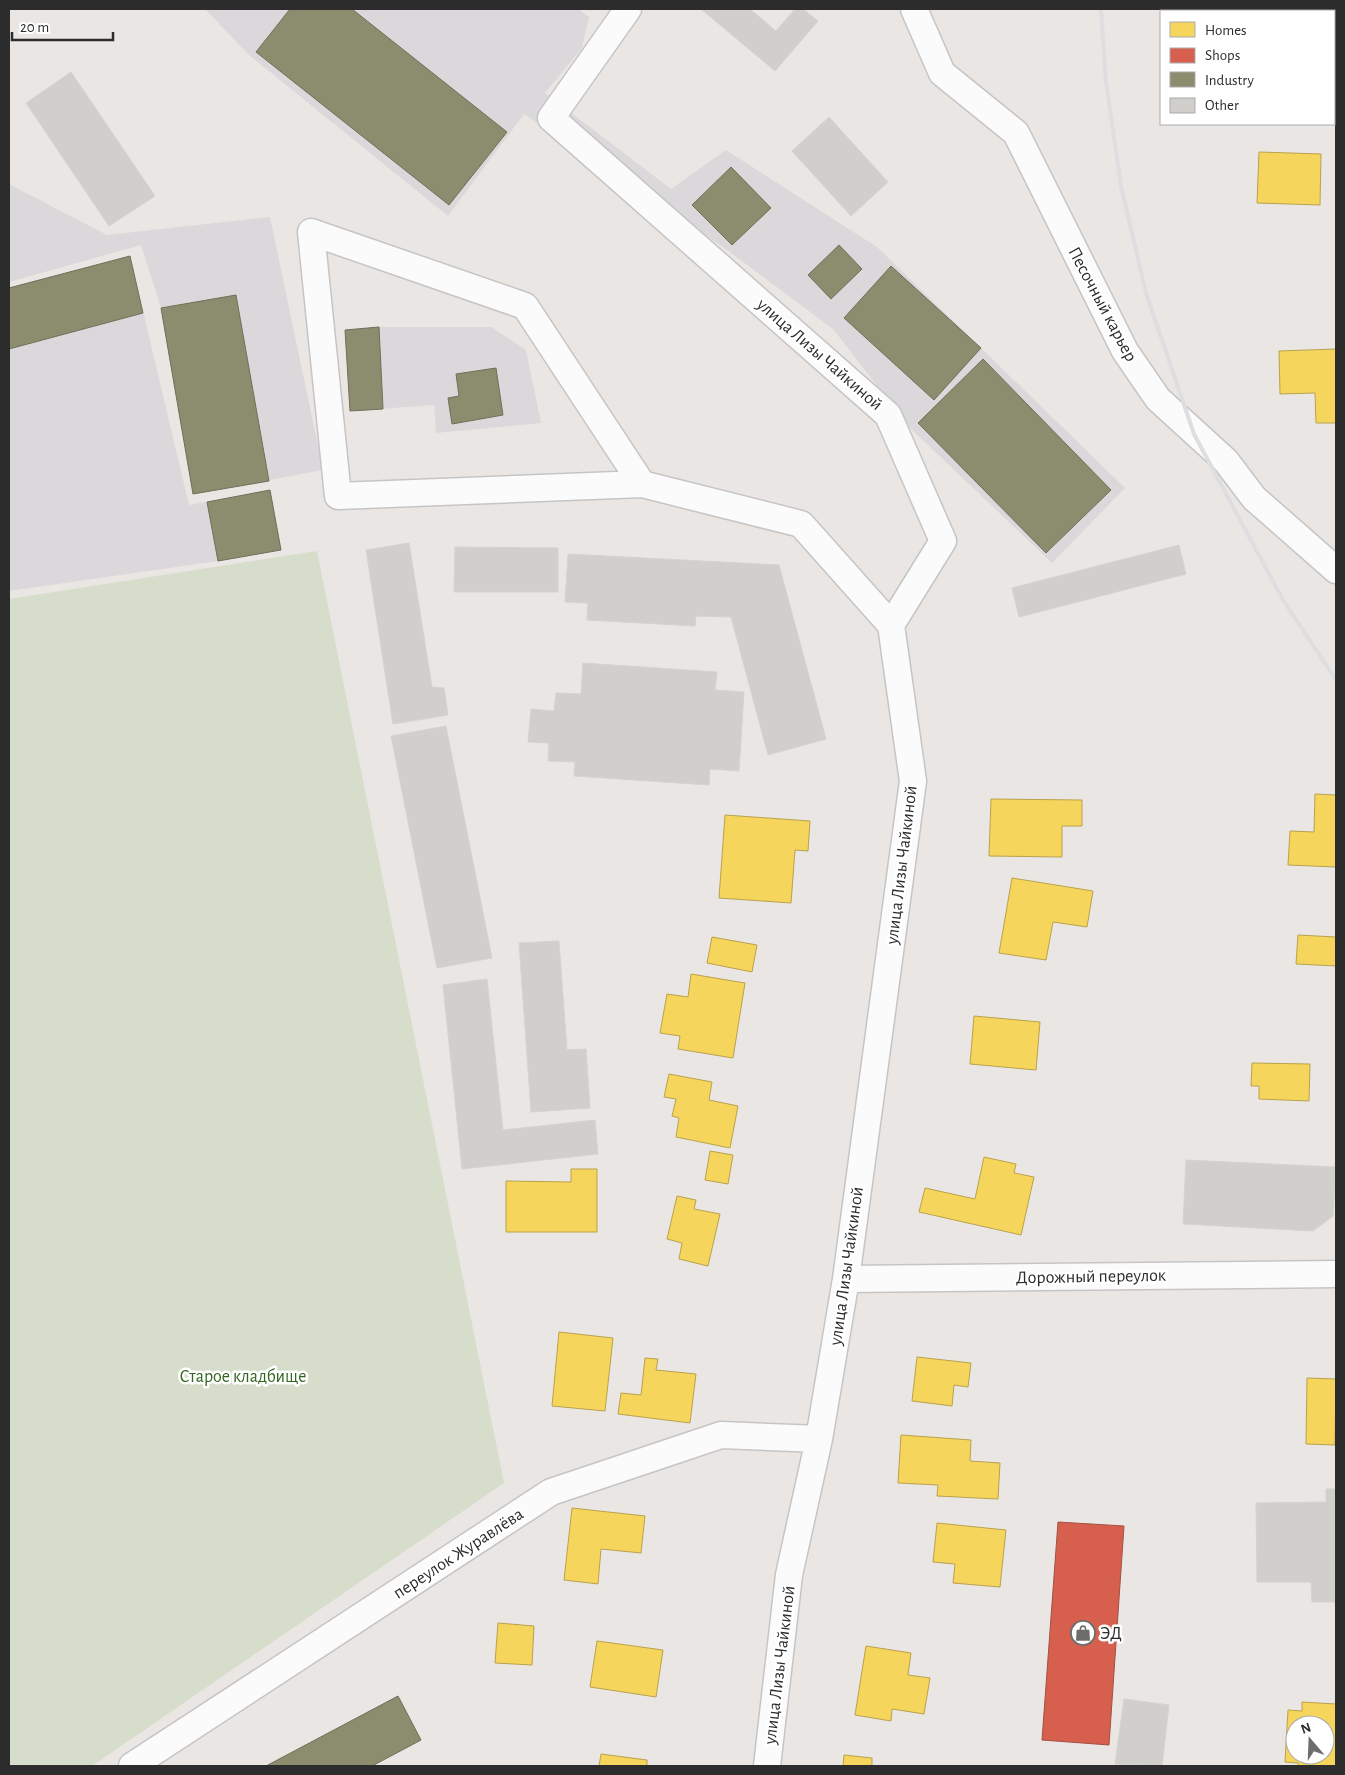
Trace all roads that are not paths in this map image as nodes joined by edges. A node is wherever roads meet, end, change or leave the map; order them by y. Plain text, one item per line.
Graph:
1 (628, 9) edge
2 (914, 9) edge
3 (642, 484) junction
4 (1336, 570) edge
5 (891, 625) junction
6 (1336, 1274) edge
7 (846, 1279) junction
8 (819, 1439) junction
9 (132, 1766) edge
10 (767, 1766) edge

1 - 5 street, улица Лизы Чайкиной
2 - 4 street, Песочный карьер
3 - 3 street
3 - 5 street
5 - 7 street, улица Лизы Чайкиной
6 - 7 street, Дорожный переулок
7 - 8 street, улица Лизы Чайкиной
8 - 9 street, переулок Журавлёва
8 - 10 street, улица Лизы Чайкиной

